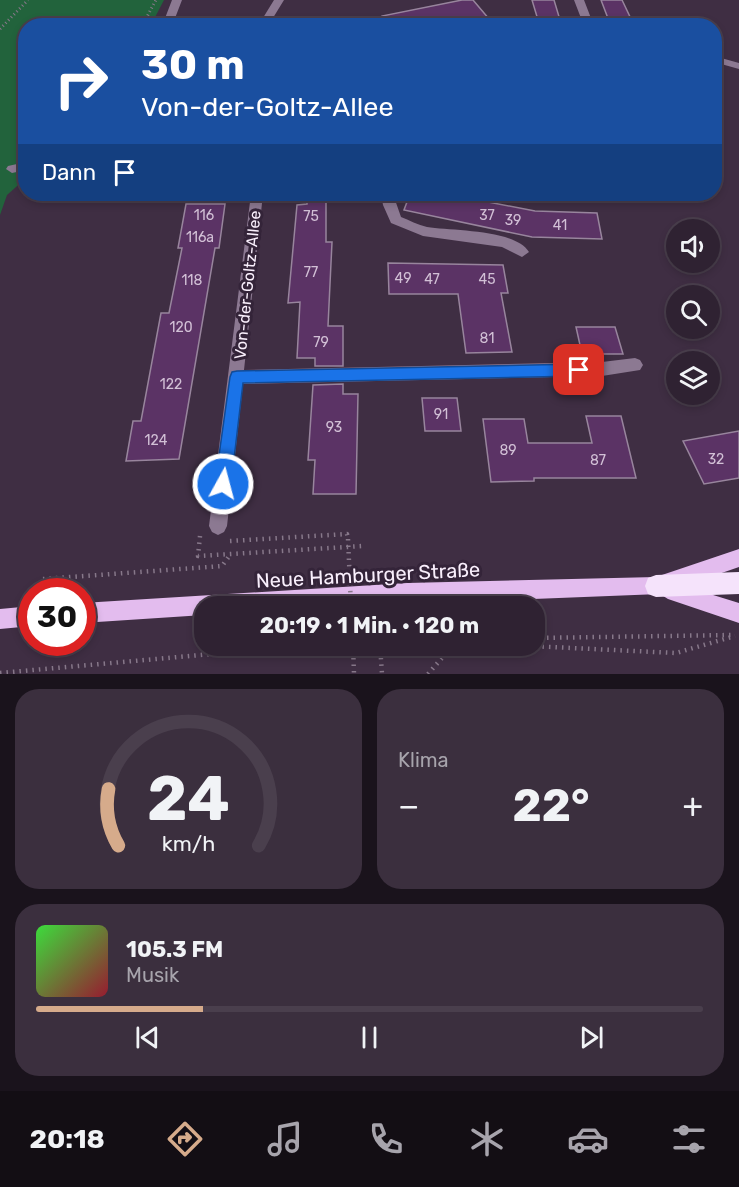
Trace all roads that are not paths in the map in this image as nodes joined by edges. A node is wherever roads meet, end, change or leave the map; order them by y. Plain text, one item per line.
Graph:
1 (177, 0) edge
2 (279, 0) edge
3 (579, 0) edge
4 (170, 18) edge
5 (268, 18) edge
6 (586, 18) edge
7 (722, 61) edge
8 (739, 66) edge
9 (18, 168) edge
10 (12, 169) dead end
11 (256, 201) edge
12 (388, 201) edge
13 (522, 252) dead end
14 (635, 365) dead end
15 (237, 377) junction
16 (218, 526) road end
17 (739, 558) edge
18 (739, 583) edge
19 (656, 586) junction
20 (96, 612) edge
21 (739, 613) edge
22 (18, 617) edge
23 (0, 619) edge

1 - 4 street
2 - 5 street
3 - 6 street
7 - 8 street
9 - 10 street
11 - 15 street, Von-der-Goltz-Allee
12 - 13 street
14 - 15 street, Von-der-Goltz-Allee
15 - 16 street, Von-der-Goltz-Allee
17 - 19 main road, Neue Hamburger Straße
18 - 19 highway
19 - 20 main road, Neue Hamburger Straße
19 - 21 main road, Neue Hamburger Straße
22 - 23 main road

